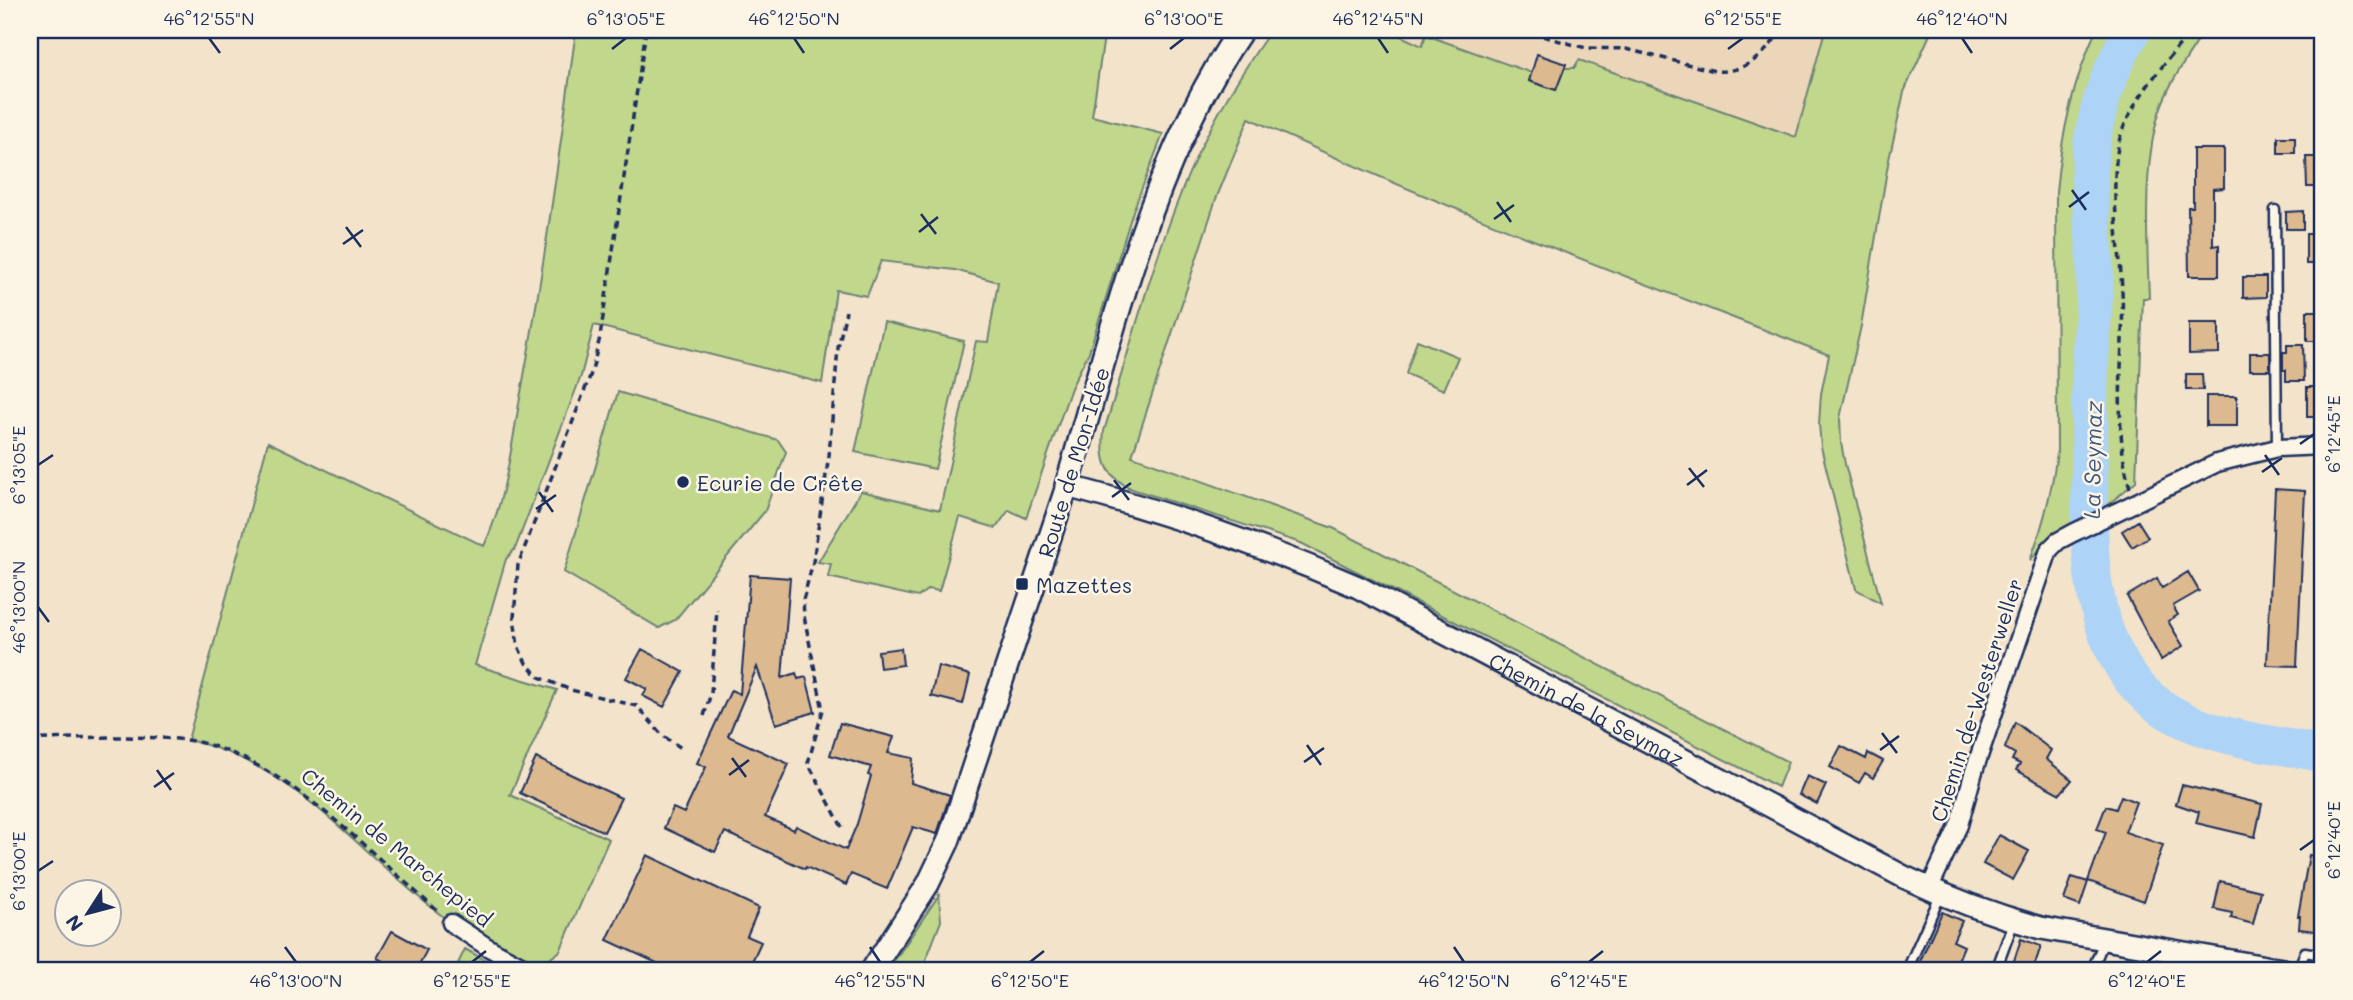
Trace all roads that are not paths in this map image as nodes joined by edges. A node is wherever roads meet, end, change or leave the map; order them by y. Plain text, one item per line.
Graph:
1 (1241, 30) edge
2 (2275, 210) dead end
3 (2323, 446) edge
4 (2277, 448) junction
5 (1067, 486) junction
6 (1935, 891) junction
7 (2014, 921) junction
8 (451, 923) road end
9 (2104, 940) junction
10 (2323, 955) edge
11 (530, 970) edge
12 (872, 970) edge
13 (1906, 970) edge
14 (1996, 970) edge
15 (2092, 970) edge
16 (2283, 970) edge
17 (2298, 970) edge

1 - 5 main road, Route de Mon-Idée
2 - 4 lane
3 - 4 street, Chemin de-Westerweller
4 - 6 street, Chemin de-Westerweller
5 - 6 street, Chemin de la Seymaz
5 - 12 street, Route de Mon-Idée
6 - 7 street, Chemin de la Seymaz
6 - 13 lane
7 - 9 street, Chemin de la Seymaz
7 - 14 lane
8 - 11 street, Chemin de Marchepied
9 - 15 lane
9 - 16 street, Chemin de la Seymaz
10 - 17 lane

